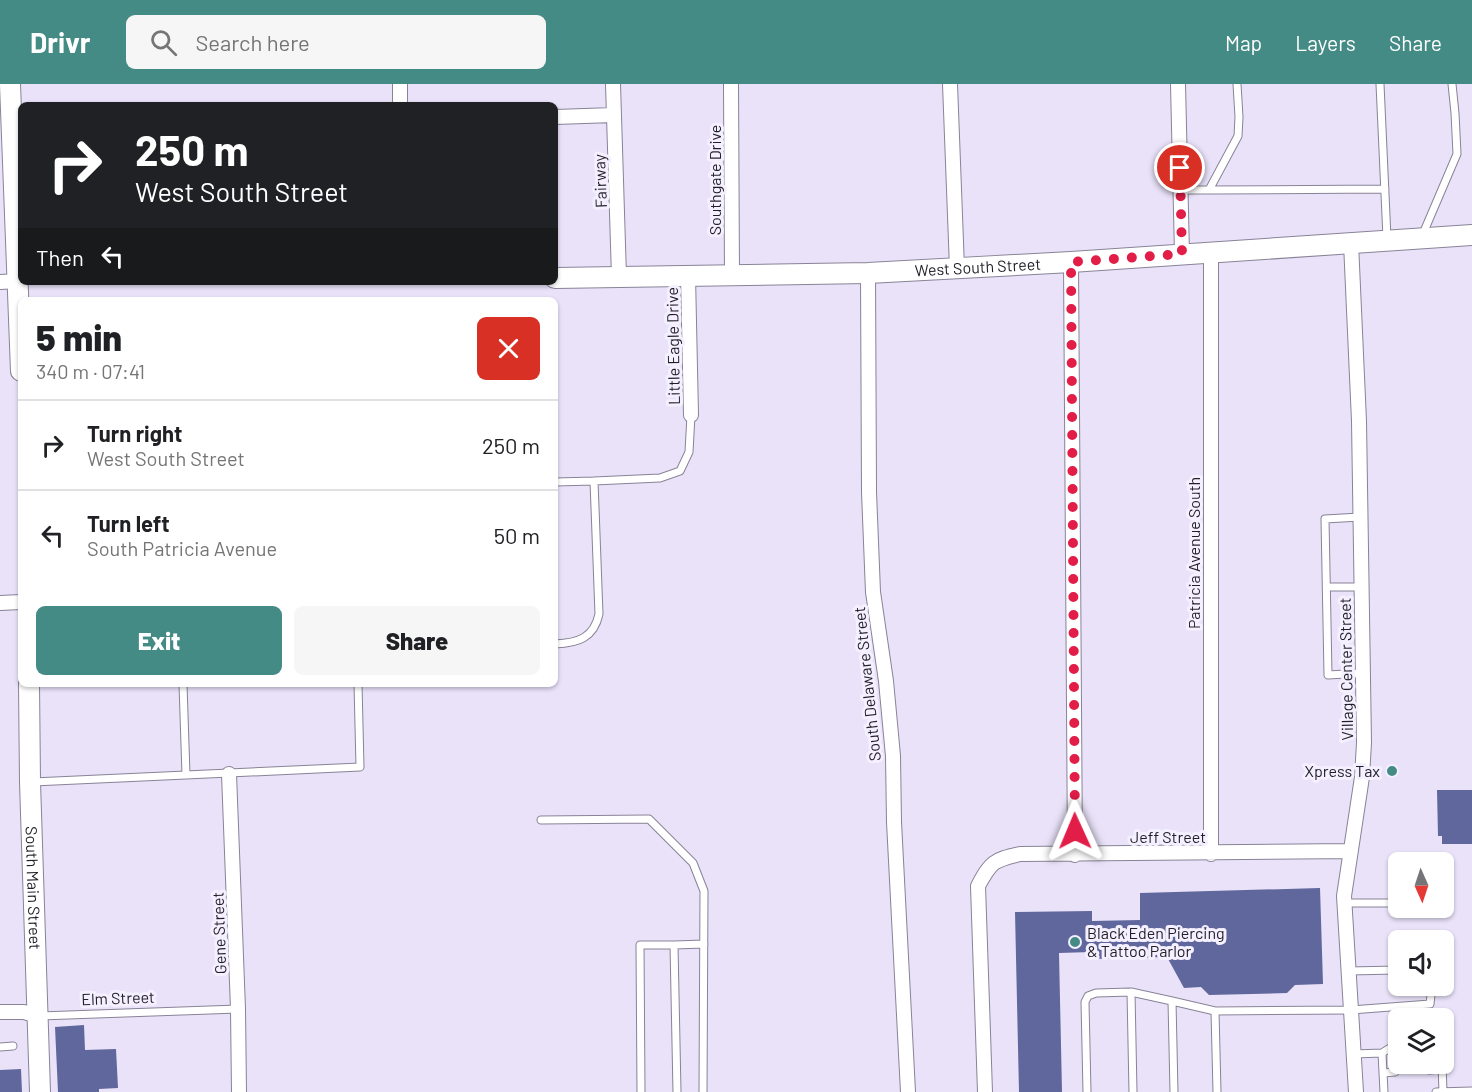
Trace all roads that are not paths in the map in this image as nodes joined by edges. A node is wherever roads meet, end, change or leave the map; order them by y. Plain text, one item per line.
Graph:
1 (10, 84) edge
2 (400, 84) edge
3 (613, 84) edge
4 (731, 84) edge
5 (950, 84) edge
6 (1178, 84) edge
7 (1237, 84) edge
8 (1380, 84) edge
9 (1452, 84) edge
10 (400, 102) edge
11 (614, 116) junction
12 (558, 117) edge
13 (1385, 189) junction
14 (1181, 190) junction
15 (1209, 190) junction
16 (1469, 235) edge
17 (1420, 238) junction
18 (1387, 241) junction
19 (1351, 243) junction
20 (1211, 252) junction
21 (1182, 254) junction
22 (1071, 262) junction
23 (957, 268) junction
24 (868, 273) junction
25 (688, 276) junction
26 (732, 276) junction
27 (620, 277) junction
28 (558, 278) edge
29 (13, 281) edge
30 (18, 337) edge
31 (691, 415) joint
32 (594, 481) junction
33 (558, 482) edge
34 (1360, 517) junction
35 (1327, 587) junction
36 (1362, 588) junction
37 (18, 602) edge
38 (0, 603) edge
39 (558, 644) edge
40 (1363, 673) junction
41 (29, 687) edge
42 (183, 687) edge
43 (358, 687) edge
44 (229, 774) junction
45 (186, 775) junction
46 (30, 782) junction
47 (541, 820) dead end
48 (1351, 851) junction
49 (1211, 854) junction
50 (1076, 855) junction
51 (1344, 903) junction
52 (1388, 903) edge
53 (704, 944) junction
54 (674, 945) junction
55 (1388, 970) edge
56 (1348, 971) junction
57 (1131, 992) junction
58 (1431, 996) edge
59 (1172, 1001) junction
60 (238, 1009) junction
61 (1351, 1010) junction
62 (1215, 1011) junction
63 (0, 1012) edge
64 (38, 1016) junction
65 (13, 1046) dead end
66 (0, 1047) edge
67 (1388, 1049) edge
68 (1382, 1053) junction
69 (1354, 1054) junction
70 (1383, 1073) junction
71 (1388, 1073) edge
72 (1442, 1074) edge
73 (1472, 1090) edge
74 (40, 1092) edge
75 (239, 1092) edge
76 (641, 1092) edge
77 (677, 1092) edge
78 (703, 1092) edge
79 (908, 1092) edge
80 (985, 1092) edge
81 (1087, 1092) edge
82 (1133, 1092) edge
83 (1174, 1092) edge
84 (1217, 1092) edge
85 (1356, 1092) edge
86 (1384, 1092) edge
87 (1436, 1092) edge
88 (1443, 1092) edge

1 - 29 street
2 - 10 street
3 - 11 street, Fairway
4 - 26 street, Southgate Drive
5 - 23 street
6 - 14 street
7 - 15 lane
8 - 13 lane
9 - 17 lane
11 - 12 street
11 - 27 street, Fairway
13 - 15 lane
13 - 18 lane
14 - 15 lane
14 - 21 street
16 - 17 street, West South Street
17 - 18 street, West South Street
18 - 19 street, West South Street
19 - 20 street, West South Street
19 - 34 street, Village Center Street
20 - 21 street, West South Street
20 - 49 street, Patricia Avenue South
21 - 22 street, West South Street
22 - 23 street, West South Street
22 - 50 street
23 - 24 street, West South Street
24 - 26 street, West South Street
24 - 79 street, South Delaware Street
25 - 26 street, West South Street
25 - 27 street, West South Street
25 - 31 street, Little Eagle Drive
27 - 28 street, West South Street
29 - 30 street
31 - 32 lane
32 - 33 lane
32 - 39 lane
34 - 35 lane
34 - 36 street, Village Center Street
35 - 36 lane
35 - 40 lane
36 - 40 street, Village Center Street
37 - 38 street
40 - 48 street, Village Center Street
41 - 46 street, South Main Street
42 - 45 lane
43 - 44 lane
44 - 45 lane
44 - 60 street, Gene Street
45 - 46 lane
46 - 64 street, South Main Street
47 - 53 lane
48 - 49 street, Jeff Street
48 - 51 street, Village Center Street
49 - 50 street, Jeff Street
50 - 80 street, Jeff Street
51 - 52 lane
51 - 56 street, Village Center Street
53 - 54 lane
53 - 78 lane
54 - 76 lane
54 - 77 lane
55 - 56 lane
56 - 61 street, Village Center Street
57 - 59 lane
57 - 81 lane
57 - 82 lane
58 - 61 lane
59 - 62 lane
59 - 83 lane
60 - 64 lane, Elm Street
60 - 75 street, Gene Street
61 - 62 lane
61 - 69 street, Village Center Street
62 - 84 lane
63 - 64 street, Elm Street
64 - 74 street, South Main Street
65 - 66 lane
67 - 68 lane
68 - 69 lane
68 - 70 lane
69 - 85 street, Village Center Street
70 - 71 lane
70 - 86 lane
72 - 88 lane
73 - 88 lane
87 - 88 lane

